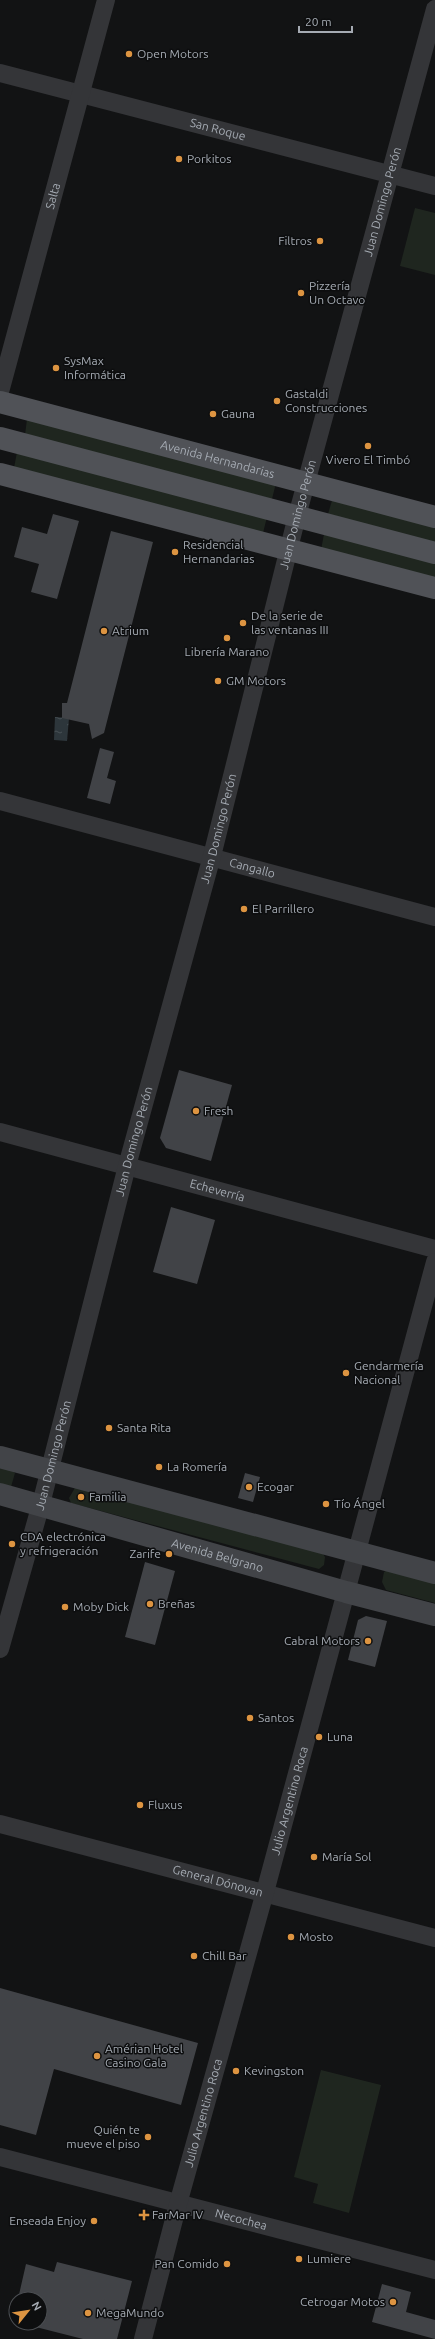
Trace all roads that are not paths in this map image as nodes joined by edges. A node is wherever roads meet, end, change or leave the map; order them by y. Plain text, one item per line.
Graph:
1 (106, 0) edge
2 (435, 9) edge
3 (0, 72) edge
4 (81, 94) junction
5 (390, 173) junction
6 (435, 186) edge
7 (0, 392) edge
8 (0, 402) edge
9 (0, 438) edge
10 (0, 474) edge
11 (307, 483) junction
12 (297, 516) junction
13 (435, 517) edge
14 (289, 551) junction
15 (435, 553) edge
16 (435, 588) edge
17 (0, 801) edge
18 (212, 856) junction
19 (435, 917) edge
20 (0, 1132) edge
21 (126, 1166) junction
22 (435, 1249) edge
23 (435, 1262) edge
24 (0, 1457) edge
25 (49, 1470) junction
26 (0, 1494) edge
27 (41, 1504) junction
28 (357, 1552) junction
29 (435, 1573) edge
30 (346, 1592) junction
31 (435, 1615) edge
32 (0, 1649) edge
33 (0, 1824) edge
34 (265, 1892) junction
35 (435, 1938) edge
36 (0, 2157) edge
37 (178, 2204) junction
38 (435, 2270) edge
39 (143, 2339) edge

1 - 4 street, Salta
2 - 5 street, Juan Domingo Perón
3 - 4 street, San Roque
4 - 5 street, San Roque
4 - 7 street, Salta
5 - 6 street, San Roque
5 - 11 street, Juan Domingo Perón
8 - 11 main road, Avenida Hernandarias
9 - 12 main road
10 - 14 main road
11 - 12 street, Juan Domingo Perón
11 - 13 main road, Avenida Hernandarias
12 - 14 street, Juan Domingo Perón
12 - 15 main road
14 - 16 main road
14 - 18 street, Juan Domingo Perón
17 - 18 street, Cangallo
18 - 19 street, Cangallo
18 - 21 street, Juan Domingo Perón
20 - 21 street, Echeverría
21 - 22 street, Echeverría
21 - 25 street, Juan Domingo Perón
23 - 28 street, Julio Argentino Roca
24 - 25 main road
25 - 27 street, Juan Domingo Perón
25 - 28 main road
26 - 27 main road, Avenida Belgrano
27 - 30 main road, Avenida Belgrano
27 - 32 street, Juan Domingo Perón
28 - 29 main road
28 - 30 street, Julio Argentino Roca
30 - 31 main road, Avenida Belgrano
30 - 34 street, Julio Argentino Roca
33 - 34 street, General Dónovan
34 - 35 street, General Dónovan
34 - 37 street, Julio Argentino Roca
36 - 37 street, Necochea
37 - 38 street, Necochea
37 - 39 street, Julio Argentino Roca

